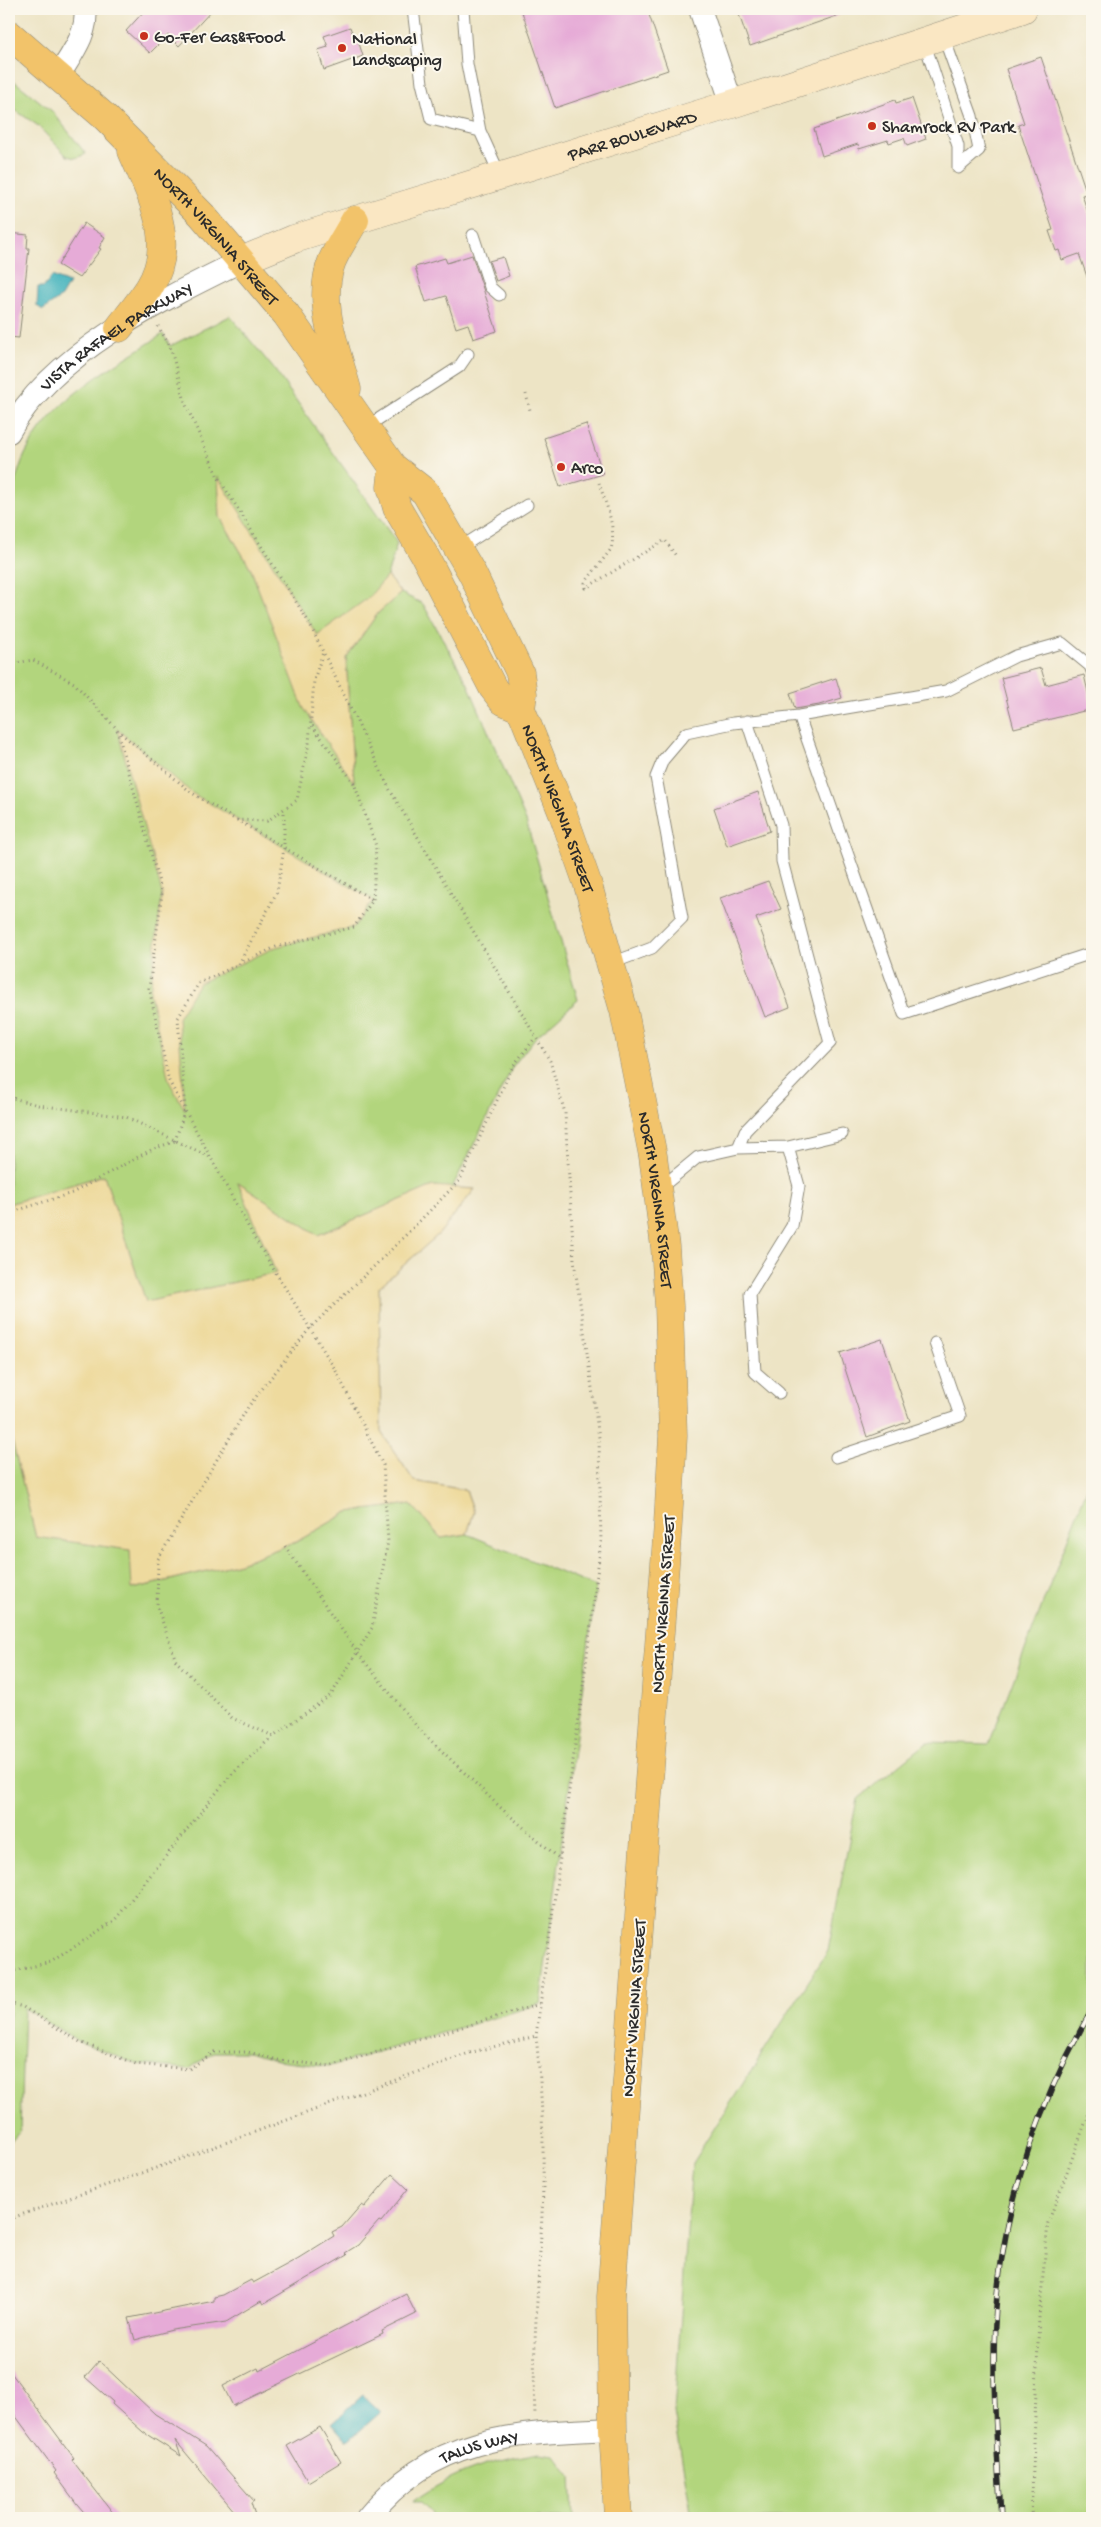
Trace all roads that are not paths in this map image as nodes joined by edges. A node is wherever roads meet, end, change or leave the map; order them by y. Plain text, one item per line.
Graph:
1 (86, 9) edge
2 (413, 9) edge
3 (463, 9) edge
4 (700, 9) edge
5 (1023, 9) edge
6 (9, 34) edge
7 (934, 38) junction
8 (58, 77) junction
9 (732, 104) junction
10 (480, 131) junction
11 (126, 138) junction
12 (500, 175) junction
13 (355, 220) junction
14 (472, 235) dead end
15 (241, 261) junction
16 (499, 295) dead end
17 (119, 328) junction
18 (468, 354) dead end
19 (359, 417) junction
20 (9, 432) edge
21 (393, 467) junction
22 (527, 505) dead end
23 (458, 549) junction
24 (1092, 671) edge
25 (520, 709) junction
26 (799, 716) junction
27 (747, 721) junction
28 (1092, 953) edge
29 (612, 963) junction
30 (842, 1134) dead end
31 (788, 1147) junction
32 (738, 1148) junction
33 (657, 1190) junction
34 (935, 1343) dead end
35 (779, 1393) dead end
36 (836, 1457) dead end
37 (613, 2429) junction
38 (367, 2518) edge
39 (618, 2518) edge

1 - 8 street
2 - 10 lane
3 - 10 lane
4 - 9 street
5 - 7 main road, PARR BOULEVARD
6 - 8 main road, NORTH VIRGINIA STREET
7 - 7 lane
7 - 9 main road, PARR BOULEVARD
8 - 11 main road, NORTH VIRGINIA STREET
9 - 12 main road, PARR BOULEVARD
10 - 12 lane
11 - 15 main road, NORTH VIRGINIA STREET
11 - 17 main road
12 - 13 main road, PARR BOULEVARD
13 - 15 main road, PARR BOULEVARD
13 - 19 main road
14 - 16 lane
15 - 17 street, VISTA RAFAEL PARKWAY
15 - 19 main road, NORTH VIRGINIA STREET
17 - 20 street, VISTA RAFAEL PARKWAY
18 - 19 lane
19 - 21 main road, NORTH VIRGINIA STREET
21 - 23 main road, NORTH VIRGINIA STREET
21 - 25 main road, NORTH VIRGINIA STREET
22 - 23 lane
23 - 25 main road, NORTH VIRGINIA STREET
24 - 26 lane
25 - 29 main road, NORTH VIRGINIA STREET
26 - 27 lane
26 - 28 lane
27 - 29 lane
27 - 32 lane
29 - 33 main road, NORTH VIRGINIA STREET
30 - 31 lane
31 - 32 lane
31 - 35 lane
32 - 33 lane
33 - 37 main road, NORTH VIRGINIA STREET
34 - 36 lane
37 - 38 street, TALUS WAY
37 - 39 main road, NORTH VIRGINIA STREET

